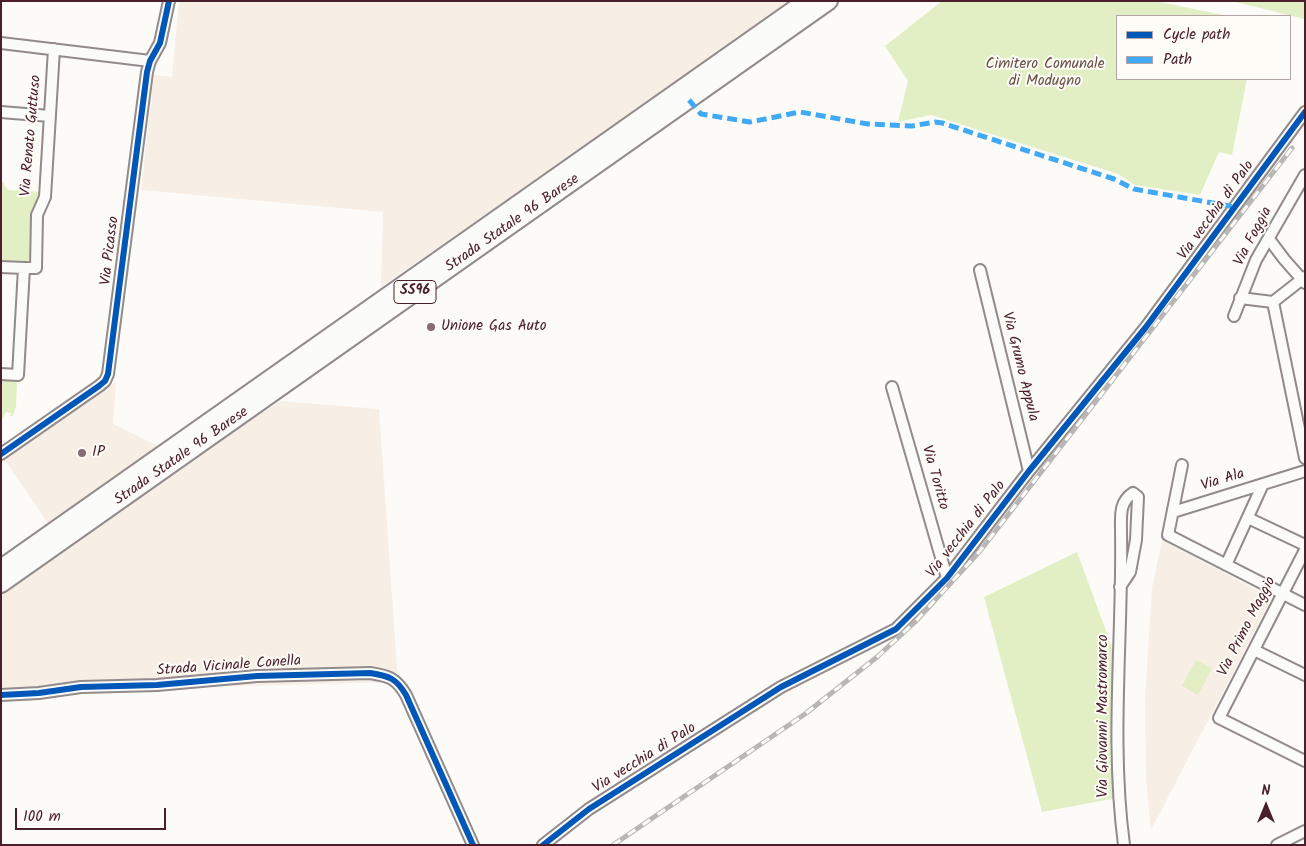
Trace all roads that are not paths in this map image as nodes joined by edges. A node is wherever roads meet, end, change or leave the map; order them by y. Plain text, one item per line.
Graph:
1 (169, 1) edge
2 (806, 1) edge
3 (829, 1) edge
4 (1, 43) edge
5 (54, 49) junction
6 (150, 61) junction
7 (1, 112) edge
8 (1305, 112) edge
9 (50, 116) junction
10 (1305, 175) edge
11 (1269, 239) junction
12 (1, 267) edge
13 (24, 268) junction
14 (980, 270) dead end
15 (1304, 280) edge
16 (1240, 298) junction
17 (1273, 302) junction
18 (1234, 316) dead end
19 (1, 374) edge
20 (892, 387) dead end
21 (1, 454) edge
22 (1305, 458) edge
23 (1182, 464) dead end
24 (1029, 471) junction
25 (1305, 471) edge
26 (1263, 484) junction
27 (1173, 512) junction
28 (1248, 518) junction
29 (1305, 545) edge
30 (1305, 550) edge
31 (1226, 565) junction
32 (1, 568) edge
33 (947, 578) junction
34 (1, 584) edge
35 (1120, 587) junction
36 (1283, 594) junction
37 (1305, 605) edge
38 (1254, 650) junction
39 (1305, 675) edge
40 (1, 695) edge
41 (1305, 761) edge
42 (1305, 831) edge
43 (473, 845) edge
44 (543, 845) edge
45 (1124, 845) edge
46 (1276, 845) edge

1 - 6 street, Via Picasso
2 - 32 main road, Strada Statale 96 Barese / SS96
3 - 34 main road, Strada Statale 96 Barese / SS96
4 - 5 street
5 - 6 street
5 - 9 street, Via Renato Guttuso
6 - 21 street, Via Picasso
7 - 9 street
8 - 24 street, Via vecchia di Palo
9 - 13 street, Via Renato Guttuso
10 - 11 street, Via Foggia
11 - 15 street
11 - 16 street, Via Foggia
12 - 13 street
13 - 19 street
14 - 24 street, Via Grumo Appula
15 - 17 street
16 - 17 street
16 - 18 street, Via Foggia
17 - 22 street
20 - 33 street, Via Toritto
23 - 27 street
24 - 33 street, Via vecchia di Palo
25 - 26 street, Via Ala
26 - 27 street, Via Ala
26 - 28 street
27 - 31 street
28 - 29 street
28 - 31 street
30 - 36 street, Via Primo Maggio
31 - 36 street
33 - 44 street, Via vecchia di Palo
35 - 35 street, Via Giovanni Mastromarco
35 - 45 street, Via Giovanni Mastromarco
36 - 37 street
36 - 38 street, Via Primo Maggio
38 - 39 street
38 - 41 street, Via Primo Maggio
40 - 43 street, Strada Vicinale Conella
42 - 46 street

